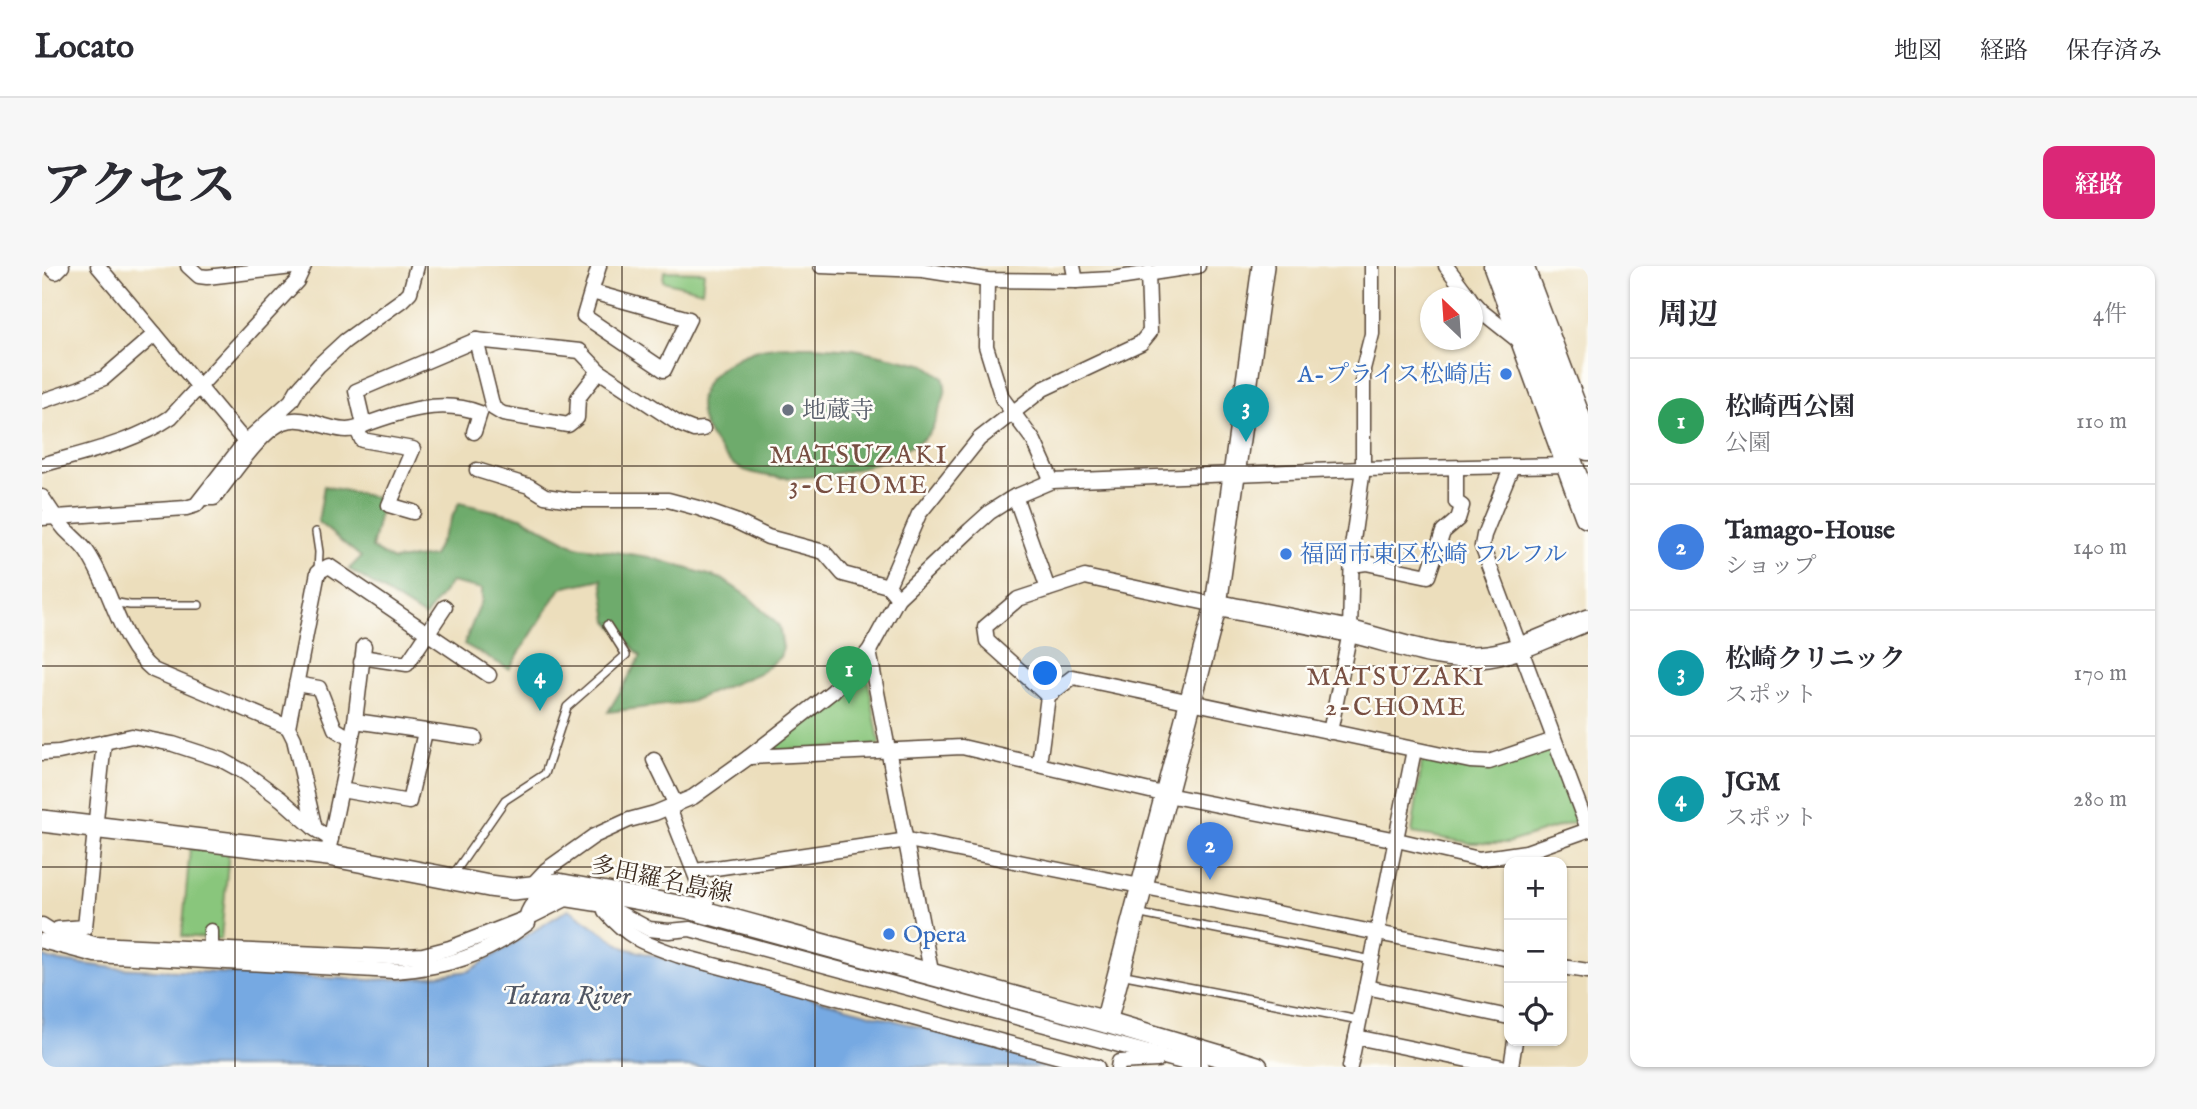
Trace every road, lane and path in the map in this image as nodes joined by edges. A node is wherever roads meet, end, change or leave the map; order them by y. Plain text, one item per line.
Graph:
1 (50, 266) edge
2 (62, 266) edge
3 (98, 266) edge
4 (188, 266) edge
5 (303, 266) edge
6 (417, 266) edge
7 (599, 266) edge
8 (821, 266) edge
9 (1073, 266) edge
10 (1198, 266) edge
11 (1263, 266) edge
12 (1372, 266) edge
13 (1446, 266) edge
14 (1497, 266) edge
15 (1520, 266) edge
16 (1166, 268) edge
17 (968, 271) edge
18 (1148, 273) junction
19 (987, 280) junction
20 (1076, 281) junction
21 (1462, 287) edge
22 (592, 292) junction
23 (1483, 313) edge
24 (155, 334) junction
25 (476, 340) junction
26 (1527, 348) junction
27 (599, 370) junction
28 (199, 388) junction
29 (42, 401) edge
30 (1012, 412) junction
31 (360, 427) junction
32 (703, 429) dead end
33 (474, 432) dead end
34 (1586, 435) edge
35 (245, 442) junction
36 (42, 465) edge
37 (1512, 466) junction
38 (1569, 466) junction
39 (1456, 468) junction
40 (1363, 469) junction
41 (477, 470) dead end
42 (1235, 475) junction
43 (1052, 481) junction
44 (1016, 496) junction
45 (42, 497) edge
46 (202, 498) junction
47 (413, 512) dead end
48 (1588, 515) edge
49 (49, 518) edge
50 (316, 532) dead end
51 (1352, 565) junction
52 (318, 572) junction
53 (888, 586) junction
54 (1048, 589) junction
55 (898, 598) junction
56 (112, 602) junction
57 (199, 605) dead end
58 (1216, 605) junction
59 (444, 607) dead end
60 (1588, 620) edge
61 (607, 625) dead end
62 (1350, 632) junction
63 (428, 633) junction
64 (364, 646) dead end
65 (1521, 646) junction
66 (869, 651) junction
67 (361, 662) junction
68 (489, 675) dead end
69 (296, 684) junction
70 (1048, 696) junction
71 (1191, 703) junction
72 (355, 721) junction
73 (288, 727) junction
74 (425, 732) junction
75 (1330, 732) junction
76 (475, 738) dead end
77 (351, 739) junction
78 (1554, 740) junction
79 (104, 742) junction
80 (1415, 750) junction
81 (889, 751) junction
82 (42, 753) edge
83 (749, 757) junction
84 (654, 760) dead end
85 (1039, 764) junction
86 (341, 790) junction
87 (1167, 795) junction
88 (673, 806) junction
89 (42, 821) edge
90 (94, 828) junction
91 (315, 829) junction
92 (1588, 829) edge
93 (908, 840) junction
94 (1397, 840) junction
95 (329, 847) junction
96 (695, 871) junction
97 (450, 878) junction
98 (1143, 885) junction
99 (531, 886) junction
100 (568, 899) junction
101 (600, 904) junction
102 (548, 908) junction
103 (1135, 913) junction
104 (711, 915) junction
105 (526, 918) junction
106 (211, 931) dead end
107 (44, 932) edge
108 (1378, 933) junction
109 (211, 949) junction
110 (1504, 958) edge
111 (1372, 961) junction
112 (1567, 968) edge
113 (1588, 971) edge
114 (1119, 974) junction
115 (932, 976) junction
116 (1366, 987) junction
117 (1504, 1016) edge
118 (1360, 1020) junction
119 (1110, 1024) junction
120 (1356, 1037) junction
121 (1514, 1046) edge
122 (1173, 1059) junction
123 (1097, 1067) edge
124 (1118, 1067) edge
125 (1201, 1067) edge
126 (1257, 1067) edge
127 (1350, 1067) edge
128 (1502, 1067) edge
129 (1511, 1067) edge

1 - 2 street
3 - 24 street
4 - 5 street
5 - 28 street
6 - 35 street
7 - 22 street
8 - 17 street
9 - 20 street
10 - 16 street
11 - 42 main road
12 - 40 street
13 - 21 street
14 - 26 highway
15 - 34 highway
16 - 18 street
17 - 19 street
18 - 20 street
18 - 30 street
19 - 20 street
19 - 30 street
22 - 22 street
23 - 26 street
24 - 28 street
24 - 29 street
25 - 27 street
25 - 27 street
25 - 31 street
26 - 38 highway
27 - 32 street
28 - 35 street
28 - 36 street
30 - 43 street
30 - 53 street
31 - 33 street
31 - 46 street
31 - 47 street
35 - 46 street
37 - 38 street
37 - 39 street
37 - 65 street
38 - 48 highway
39 - 40 street
39 - 51 street
40 - 42 street
40 - 51 street
41 - 53 street
42 - 43 street
42 - 58 main road
43 - 44 street
44 - 54 street
44 - 55 street
45 - 49 street
46 - 49 street
49 - 56 street
50 - 52 lane
51 - 62 street
52 - 63 street
52 - 69 street
53 - 55 street
54 - 58 street
54 - 70 street
55 - 66 street
56 - 57 lane
56 - 73 street
58 - 62 main road
58 - 71 main road
59 - 63 street
60 - 65 main road
61 - 97 lane
62 - 65 main road
62 - 75 street
63 - 67 street
63 - 68 street
64 - 67 street
65 - 78 street
66 - 81 street
66 - 83 street
67 - 72 street
69 - 73 street
69 - 77 street
70 - 71 street
70 - 85 street
71 - 75 street
71 - 87 main road
72 - 74 street
72 - 77 street
73 - 91 street
74 - 76 street
74 - 86 street
75 - 80 street
77 - 86 street
78 - 80 street
78 - 92 street
79 - 82 street
79 - 90 street
79 - 91 street
80 - 94 street
81 - 83 street
81 - 85 street
81 - 93 street
83 - 88 street
84 - 88 street
85 - 87 street
86 - 95 street
87 - 94 street
87 - 98 main road
88 - 96 street
88 - 99 street
89 - 90 main road, 多田羅名島線
90 - 95 main road, 多田羅名島線
90 - 107 street
91 - 95 street
92 - 94 street
93 - 96 street
93 - 98 street
93 - 115 street
94 - 108 street
95 - 97 main road, 多田羅名島線
96 - 104 street
97 - 99 main road, 多田羅名島線
98 - 103 main road
98 - 108 street
99 - 104 main road, 多田羅名島線
100 - 101 street
100 - 102 street
100 - 105 street
101 - 122 street
101 - 123 street
102 - 105 street
102 - 107 street
103 - 111 lane
103 - 114 main road
104 - 115 main road, 多田羅名島線
105 - 109 street
106 - 109 street
107 - 109 street
108 - 110 street
108 - 111 street
111 - 116 street
112 - 113 street
114 - 118 lane
114 - 119 main road
115 - 119 main road, 多田羅名島線
116 - 117 street
116 - 118 street
118 - 120 street
119 - 122 street
119 - 126 main road, 多田羅名島線
120 - 127 street
120 - 128 street
121 - 129 street
122 - 124 street
122 - 125 street

